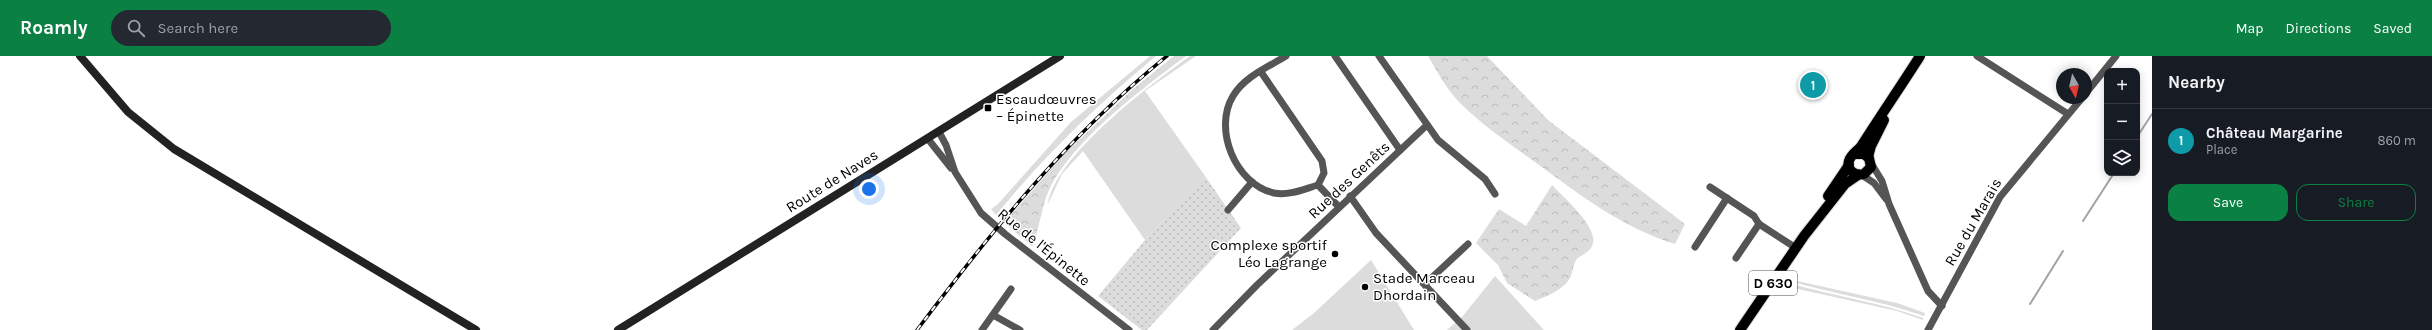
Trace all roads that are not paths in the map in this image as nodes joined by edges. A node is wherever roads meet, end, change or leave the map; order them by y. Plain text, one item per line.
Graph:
1 (80, 56) edge
2 (1060, 56) edge
3 (1286, 56) edge
4 (1335, 56) edge
5 (1379, 56) edge
6 (1920, 56) edge
7 (1977, 56) edge
8 (2116, 56) edge
9 (1261, 72) junction
10 (2092, 86) edge
11 (1891, 104) junction
12 (2077, 104) edge
13 (2068, 114) junction
14 (1427, 124) junction
15 (939, 132) junction
16 (928, 139) junction
17 (1400, 150) junction
18 (1855, 154) junction
19 (1870, 160) junction
20 (1848, 165) junction
21 (954, 172) junction
22 (1860, 175) junction
23 (1252, 182) junction
24 (1318, 185) junction
25 (1710, 187) dead end
26 (1495, 194) dead end
27 (1350, 196) junction
28 (1727, 198) junction
29 (1889, 204) junction
30 (1339, 207) junction
31 (1228, 210) dead end
32 (1759, 224) junction
33 (1804, 236) junction
34 (1468, 244) dead end
35 (1695, 247) dead end
36 (1796, 248) junction
37 (1736, 258) dead end
38 (1425, 284) junction
39 (1011, 288) dead end
40 (1942, 306) junction
41 (993, 315) junction
42 (476, 330) edge
43 (618, 330) edge
44 (982, 330) edge
45 (1020, 330) edge
46 (1129, 330) edge
47 (1213, 330) edge
48 (1467, 330) edge
49 (1740, 330) edge
50 (1928, 330) edge

1 - 42 main road
2 - 15 main road, Route de Naves
3 - 9 street
4 - 17 street
5 - 14 street
6 - 11 main road
7 - 13 street
8 - 10 street
9 - 23 street
9 - 24 street
11 - 18 main road
11 - 19 main road
12 - 13 street, Rue du Marais
13 - 40 street, Rue du Marais
14 - 17 street, Rue des Genêts
14 - 26 street
15 - 16 main road, Route de Naves
15 - 21 street, Rue de l'Épinette
16 - 21 street, Rue de l'Épinette
16 - 43 main road, Route de Naves
17 - 27 street, Rue des Genêts
18 - 19 main road
18 - 20 main road
19 - 22 main road
19 - 29 street
20 - 22 main road
20 - 33 main road, D 630
21 - 46 street, Rue de l'Épinette
22 - 29 street
22 - 33 main road, D 630
23 - 24 street
23 - 31 street
24 - 30 street
25 - 28 street
27 - 30 street, Rue des Genêts
27 - 38 street
28 - 32 street
28 - 35 street
29 - 40 street
30 - 47 street, Rue des Genêts
32 - 36 street
32 - 37 street
33 - 36 main road, D 630
34 - 38 street
36 - 49 main road, D 630
38 - 48 street
39 - 41 street
40 - 50 street, Rue du Marais
41 - 44 street
41 - 45 street

